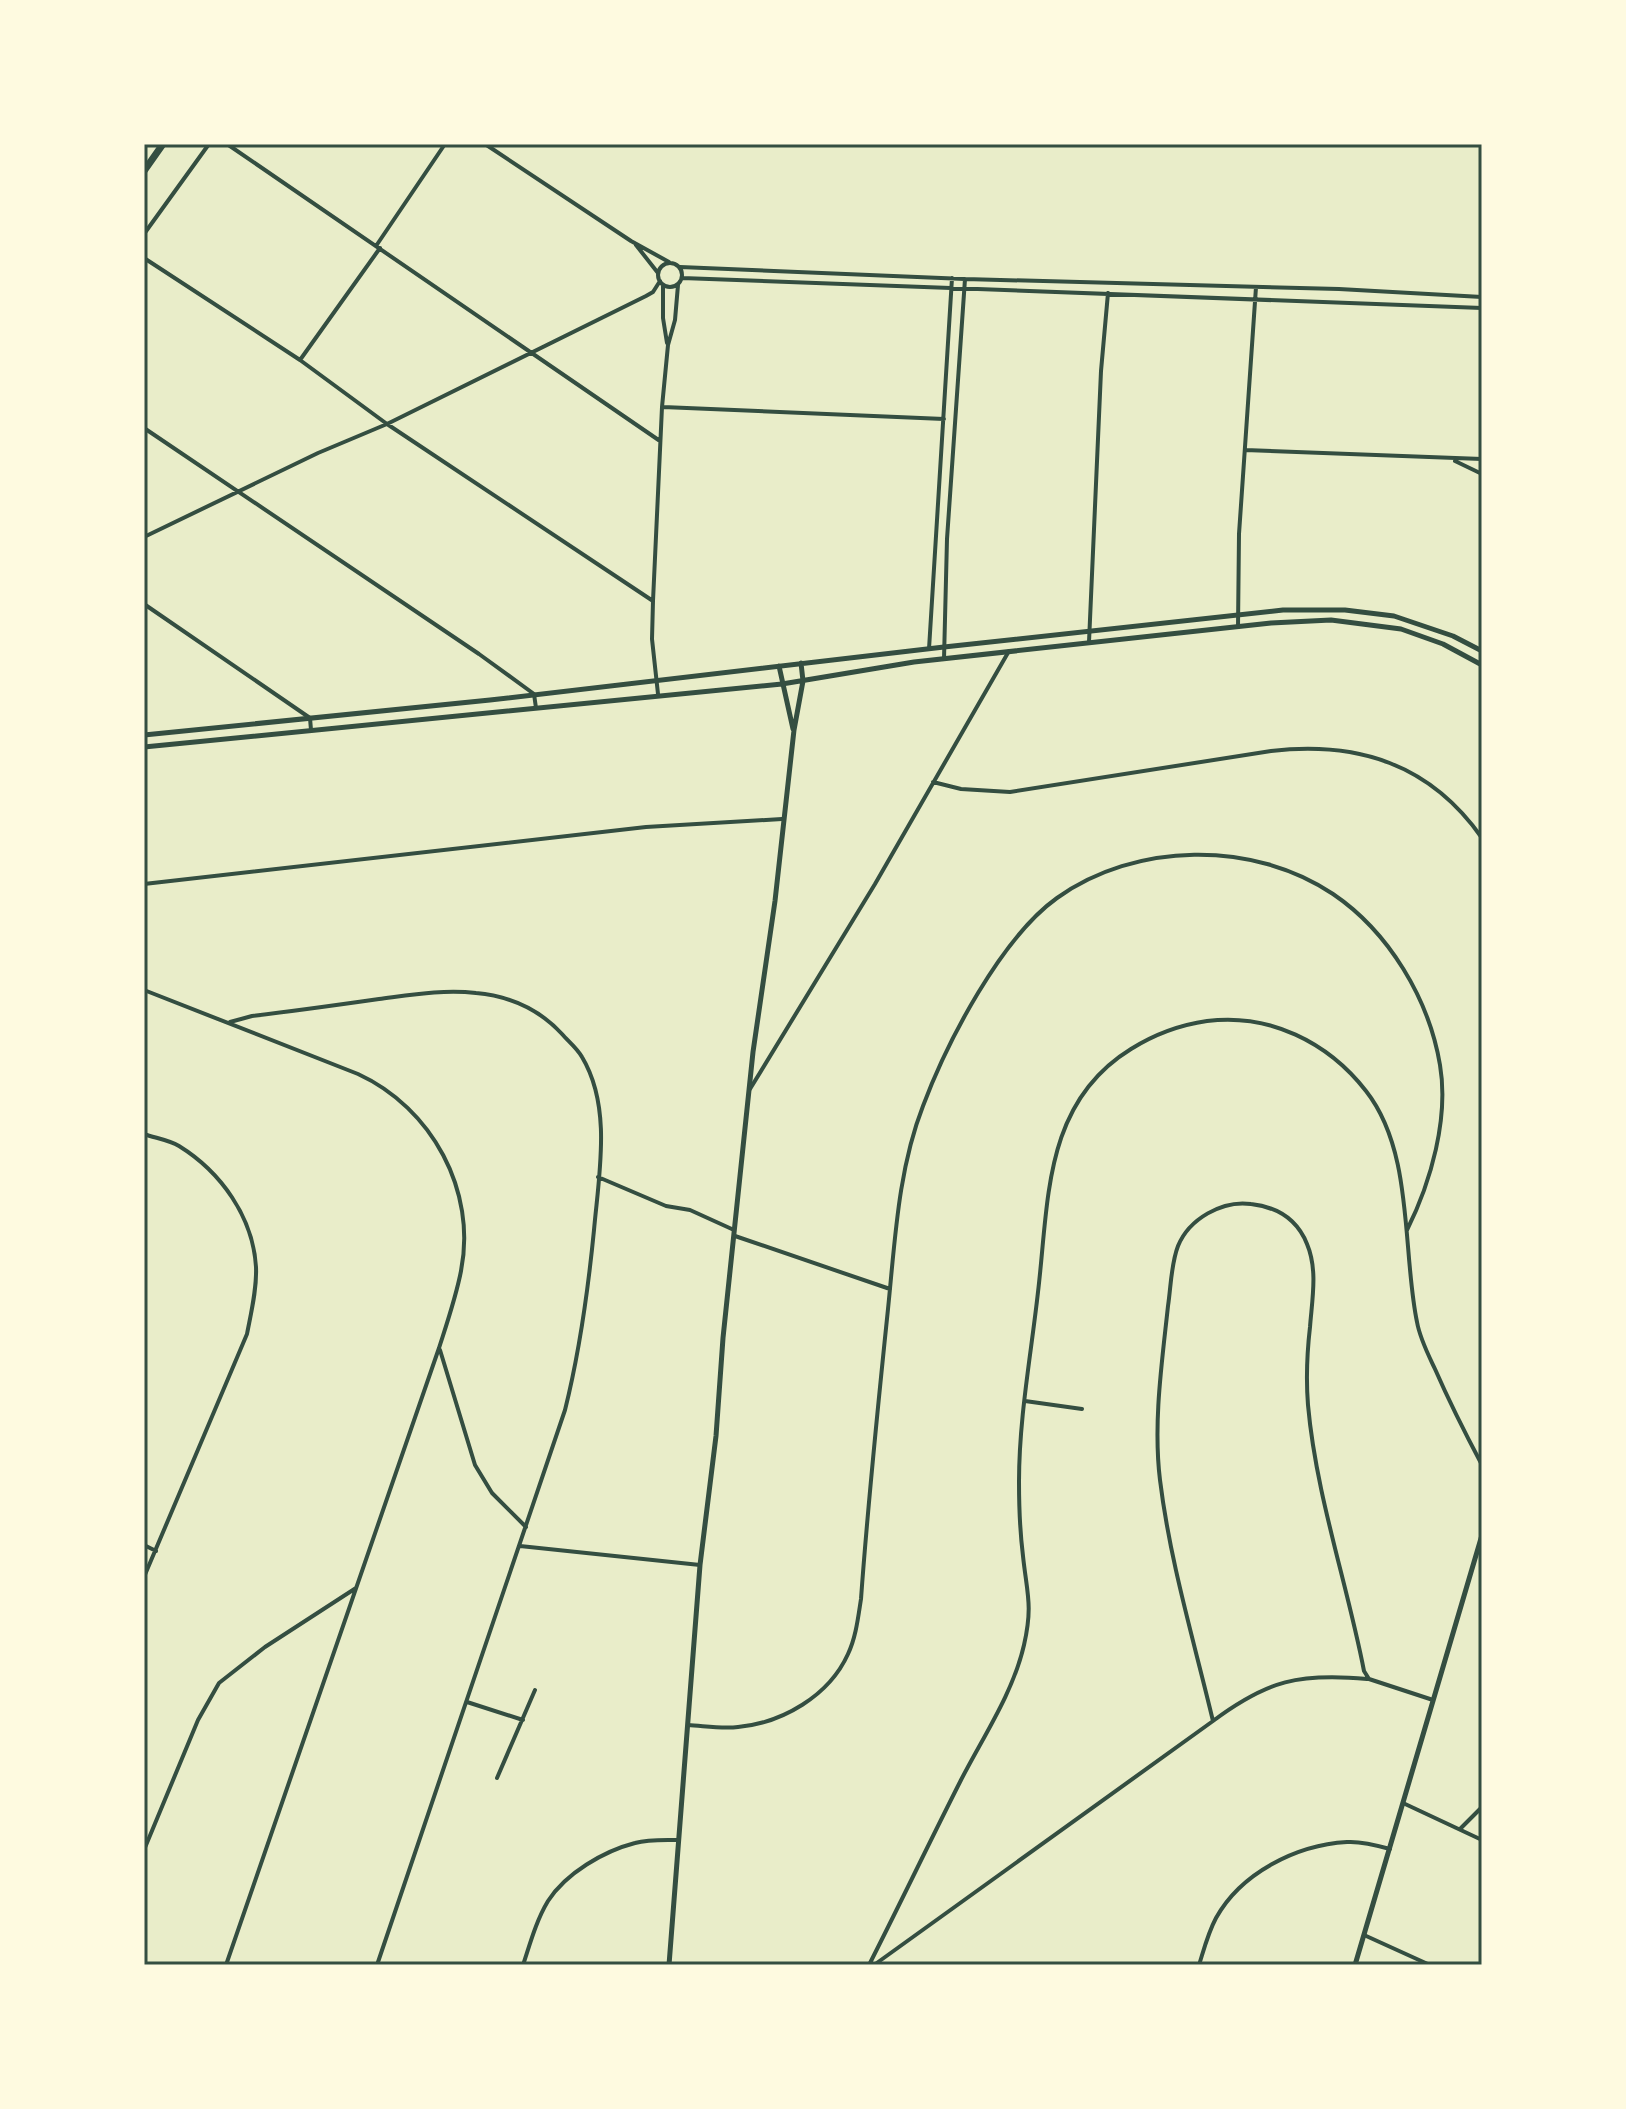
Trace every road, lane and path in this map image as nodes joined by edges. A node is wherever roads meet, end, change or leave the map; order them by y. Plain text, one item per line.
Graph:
1 (163, 144) edge
2 (209, 144) edge
3 (227, 144) edge
4 (445, 144) edge
5 (485, 144) edge
6 (144, 171) edge
7 (144, 234) edge
8 (631, 241) junction
9 (378, 247) junction
10 (144, 258) edge
11 (669, 262) junction
12 (680, 267) junction
13 (658, 273) junction
14 (682, 278) junction
15 (952, 278) junction
16 (965, 279) junction
17 (662, 283) junction
18 (678, 285) junction
19 (1256, 287) junction
20 (951, 289) junction
21 (964, 289) junction
22 (1108, 293) junction
23 (1482, 297) edge
24 (1255, 299) junction
25 (1482, 308) edge
26 (668, 345) junction
27 (531, 352) junction
28 (300, 360) junction
29 (662, 407) junction
30 (944, 419) junction
31 (387, 424) junction
32 (144, 428) edge
33 (660, 441) junction
34 (1244, 450) junction
35 (1452, 459) junction
36 (1482, 459) edge
37 (941, 461) junction
38 (952, 462) junction
39 (1482, 474) edge
40 (940, 490) junction
41 (950, 491) junction
42 (237, 493) junction
43 (144, 537) edge
44 (653, 601) junction
45 (144, 604) edge
46 (1236, 613) junction
47 (1238, 627) junction
48 (1088, 631) junction
49 (1089, 642) junction
50 (944, 647) junction
51 (929, 649) junction
52 (1009, 651) junction
53 (1482, 651) edge
54 (944, 659) junction
55 (801, 663) junction
56 (1482, 665) edge
57 (779, 666) junction
58 (803, 681) junction
59 (656, 682) junction
60 (782, 684) junction
61 (534, 694) junction
62 (658, 694) junction
63 (446, 705) junction
64 (536, 708) junction
65 (310, 718) junction
66 (448, 718) junction
67 (311, 730) junction
68 (794, 730) junction
69 (144, 735) edge
70 (144, 747) edge
71 (933, 782) junction
72 (782, 819) junction
73 (1482, 838) edge
74 (144, 884) edge
75 (144, 990) edge
76 (230, 1022) junction
77 (749, 1091) junction
78 (144, 1134) edge
79 (598, 1177) junction
80 (1407, 1230) junction
81 (735, 1233) junction
82 (890, 1289) junction
83 (439, 1348) junction
84 (1025, 1401) junction
85 (1082, 1409) dead end
86 (1482, 1465) edge
87 (526, 1527) junction
88 (1482, 1535) edge
89 (144, 1545) edge
90 (520, 1546) junction
91 (156, 1551) junction
92 (1480, 1552) edge
93 (700, 1565) junction
94 (144, 1577) edge
95 (358, 1586) junction
96 (1369, 1679) junction
97 (535, 1690) dead end
98 (1433, 1700) junction
99 (467, 1702) junction
100 (523, 1720) junction
101 (1213, 1721) junction
102 (688, 1725) junction
103 (497, 1778) dead end
104 (1403, 1803) junction
105 (1482, 1807) edge
106 (1460, 1828) junction
107 (679, 1840) junction
108 (1482, 1840) edge
109 (1390, 1849) junction
110 (144, 1850) edge
111 (1364, 1935) junction
112 (226, 1965) edge
113 (377, 1965) edge
114 (523, 1965) edge
115 (669, 1965) edge
116 (871, 1965) edge
117 (1199, 1965) edge
118 (1355, 1965) edge
119 (1430, 1965) edge

1 - 6 main road
2 - 7 street
3 - 9 street
4 - 9 street
5 - 8 street
8 - 11 street
8 - 13 street
9 - 27 street
9 - 28 street
10 - 28 street
11 - 12 street
11 - 13 street
12 - 14 street
12 - 15 street
13 - 17 street
14 - 18 street
14 - 20 street
15 - 16 street
15 - 20 street
16 - 19 street
16 - 21 street
17 - 18 street
17 - 26 street
17 - 27 street
18 - 26 street
19 - 23 street
19 - 24 street
20 - 21 street
20 - 30 street
21 - 22 street
21 - 38 street
22 - 24 street
22 - 48 street
24 - 25 street
24 - 34 street
26 - 29 street
27 - 31 street
27 - 33 street
28 - 31 street
29 - 30 street
29 - 33 street
30 - 37 street
31 - 42 street
31 - 44 street
32 - 42 street
33 - 44 street
34 - 35 street
34 - 46 street
35 - 36 street
35 - 39 street
37 - 38 street
37 - 40 street
38 - 41 street
40 - 41 street
40 - 51 street
41 - 50 street
42 - 43 street
42 - 61 street
44 - 59 street
45 - 65 street
46 - 47 street
46 - 48 street
46 - 53 street
47 - 49 street
47 - 56 street
48 - 49 street
48 - 50 street
49 - 52 street
50 - 51 street
50 - 54 street
51 - 55 street
52 - 54 street
52 - 71 street
54 - 58 street
55 - 57 street
55 - 58 street
57 - 59 street
57 - 60 street
58 - 60 street
58 - 68 street
59 - 61 street
59 - 62 street
60 - 62 street
60 - 68 street
61 - 63 street
61 - 64 street
62 - 64 street
63 - 65 street
63 - 66 street
64 - 66 street
65 - 67 street
65 - 69 street
66 - 67 street
67 - 70 street
68 - 72 street
71 - 73 street
71 - 77 street
72 - 74 street
72 - 77 street
75 - 76 street
76 - 79 street
76 - 83 street
77 - 81 street
78 - 91 street
79 - 81 street
79 - 87 street
80 - 82 street
80 - 84 street
80 - 86 street
81 - 82 street
81 - 93 street
82 - 102 street
83 - 87 street
83 - 95 street
84 - 85 street
84 - 116 street
87 - 90 street
88 - 92 street
89 - 91 street
90 - 93 street
90 - 99 street
91 - 94 street
92 - 98 street
93 - 102 street
95 - 110 street
95 - 112 street
96 - 98 street
96 - 101 street
96 - 101 street
97 - 100 street
98 - 104 street
99 - 100 street
99 - 113 street
100 - 103 street
101 - 116 street
102 - 107 street
104 - 106 street
104 - 109 street
105 - 106 street
106 - 108 street
107 - 114 street
107 - 115 street
109 - 111 street
109 - 117 street
111 - 118 street
111 - 119 street

